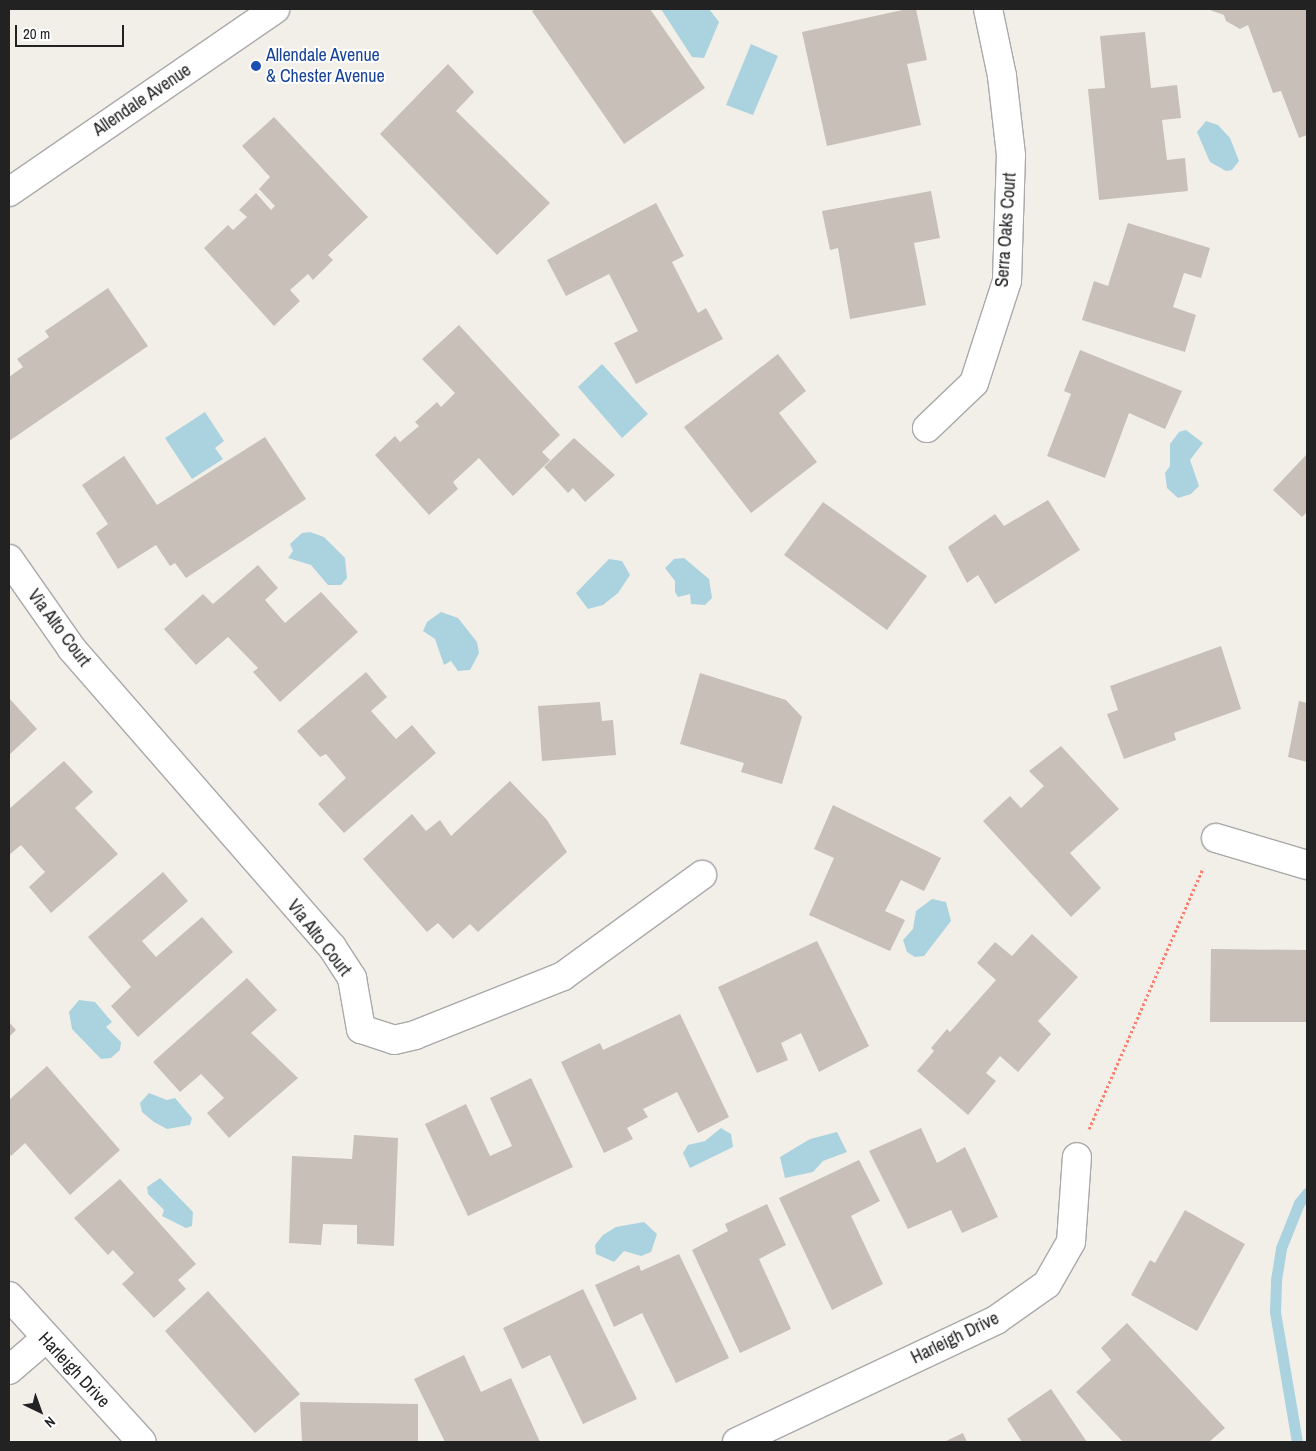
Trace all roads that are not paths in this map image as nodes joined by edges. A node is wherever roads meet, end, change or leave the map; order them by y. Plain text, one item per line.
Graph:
1 (275, 9) edge
2 (988, 9) edge
3 (9, 192) edge
4 (926, 428) dead end
5 (9, 559) edge
6 (1216, 838) road end
7 (1307, 865) edge
8 (702, 875) dead end
9 (1077, 1157) road end
10 (9, 1296) edge
11 (45, 1339) junction
12 (9, 1370) edge
13 (142, 1442) edge
14 (737, 1442) edge

1 - 3 street, Allendale Avenue
2 - 4 street, Serra Oaks Court
5 - 8 street, Via Alto Court
6 - 7 street
9 - 14 street, Harleigh Drive
10 - 11 street, Harleigh Drive
11 - 12 street
11 - 13 street, Harleigh Drive

